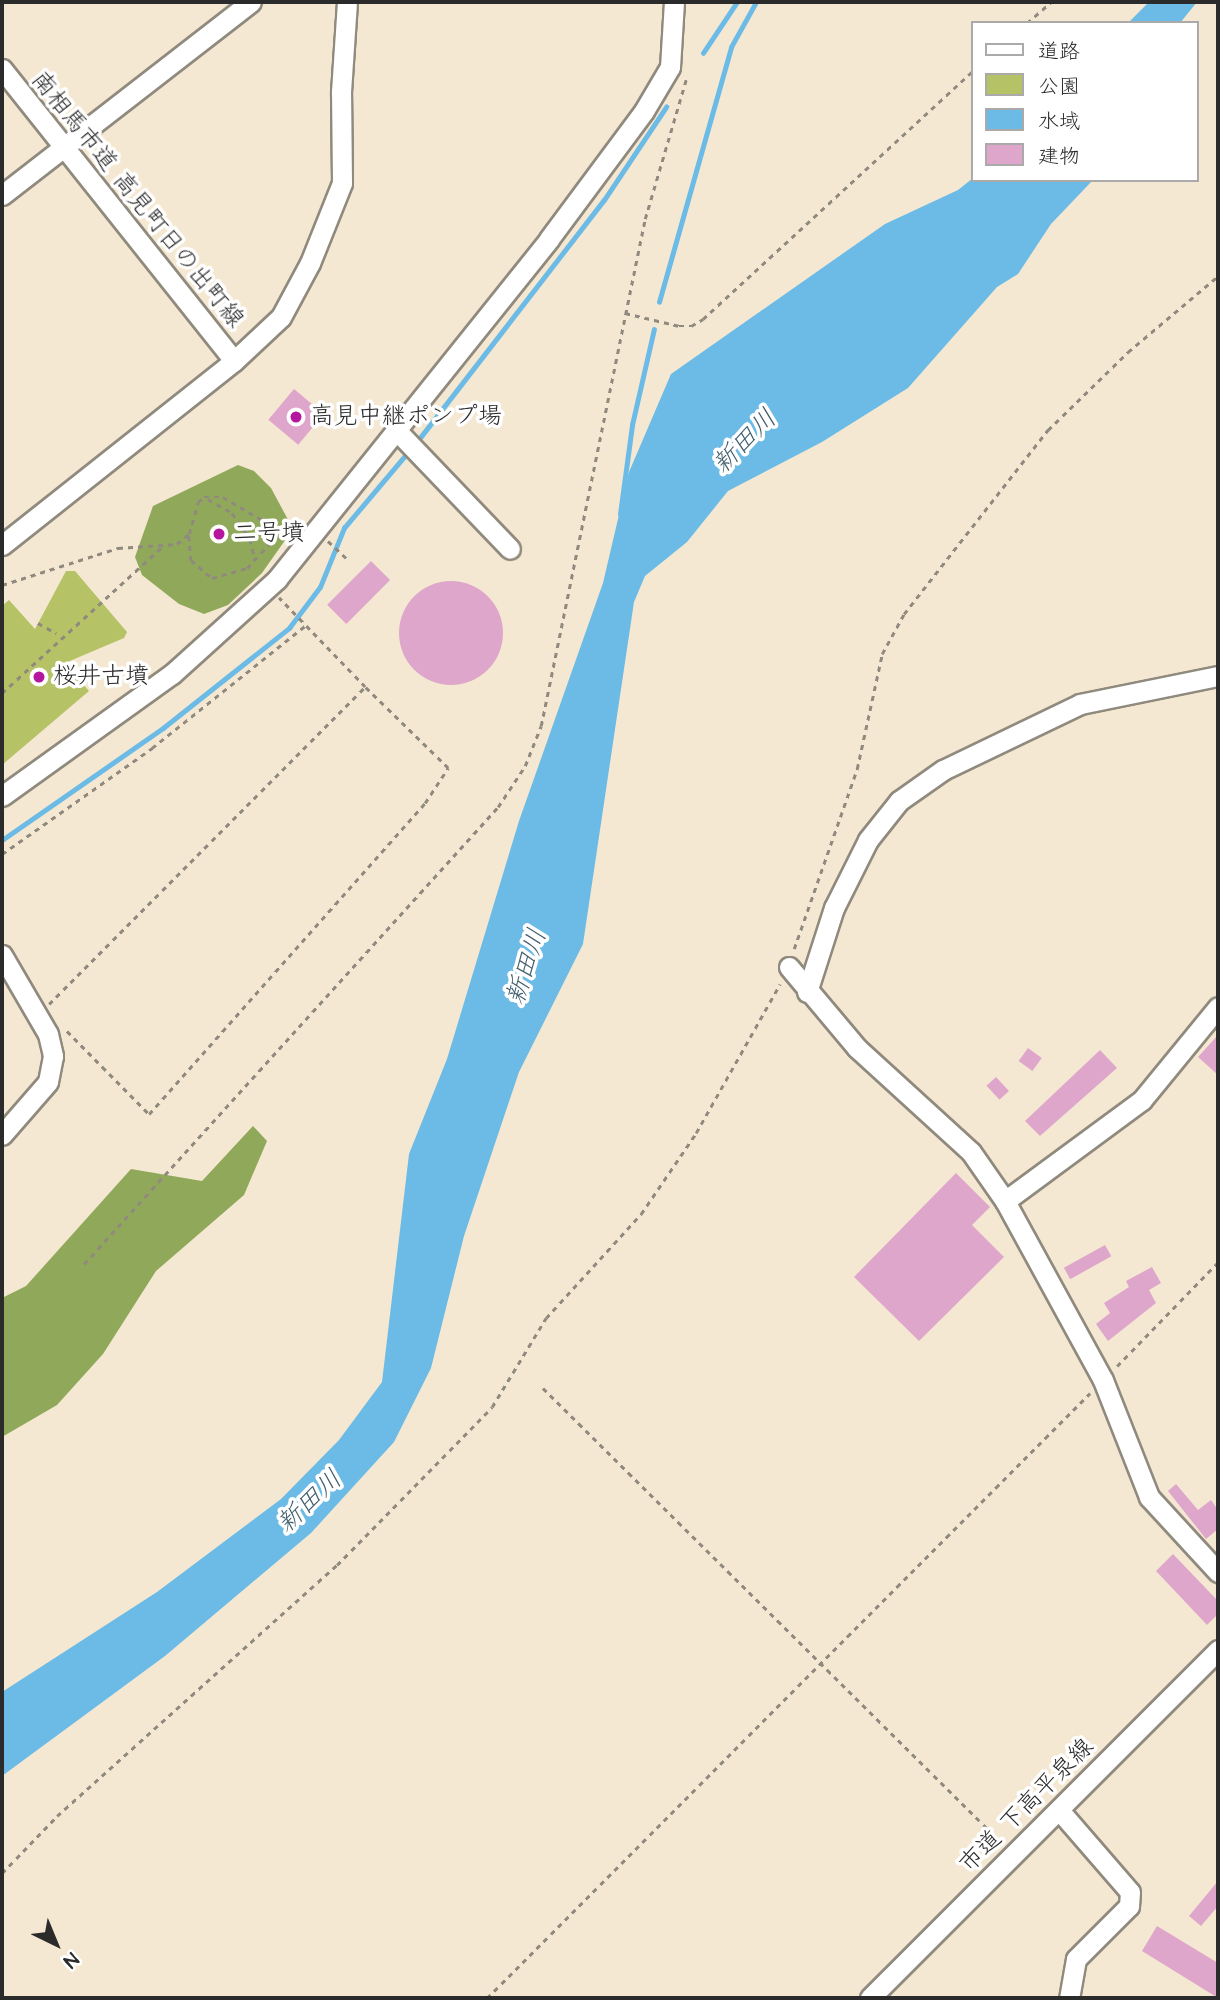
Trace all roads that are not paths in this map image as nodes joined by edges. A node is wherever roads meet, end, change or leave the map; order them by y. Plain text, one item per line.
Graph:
1 (251, 2) edge
2 (347, 2) edge
3 (674, 2) edge
4 (2, 69) edge
5 (64, 146) junction
6 (2, 195) edge
7 (234, 361) junction
8 (401, 435) junction
9 (2, 545) edge
10 (510, 550) dead end
11 (1218, 676) edge
12 (2, 796) edge
13 (2, 955) edge
14 (789, 967) road end
15 (807, 992) junction
16 (1218, 1007) edge
17 (2, 1135) edge
18 (1005, 1201) junction
19 (1218, 1572) edge
20 (1218, 1650) edge
21 (1059, 1810) junction
22 (870, 1998) edge
23 (1069, 1998) edge

1 - 5 street
2 - 7 street
3 - 8 street
4 - 5 street, 南相馬市道 高見町日の出町線
5 - 6 street
5 - 7 street, 南相馬市道 高見町日の出町線
7 - 9 street
8 - 10 street
8 - 12 street
11 - 15 street
13 - 17 street
14 - 15 street
15 - 18 street
16 - 18 street
18 - 19 street
20 - 21 street, 市道 下高平泉線
21 - 22 street, 市道 下高平泉線
21 - 23 street

